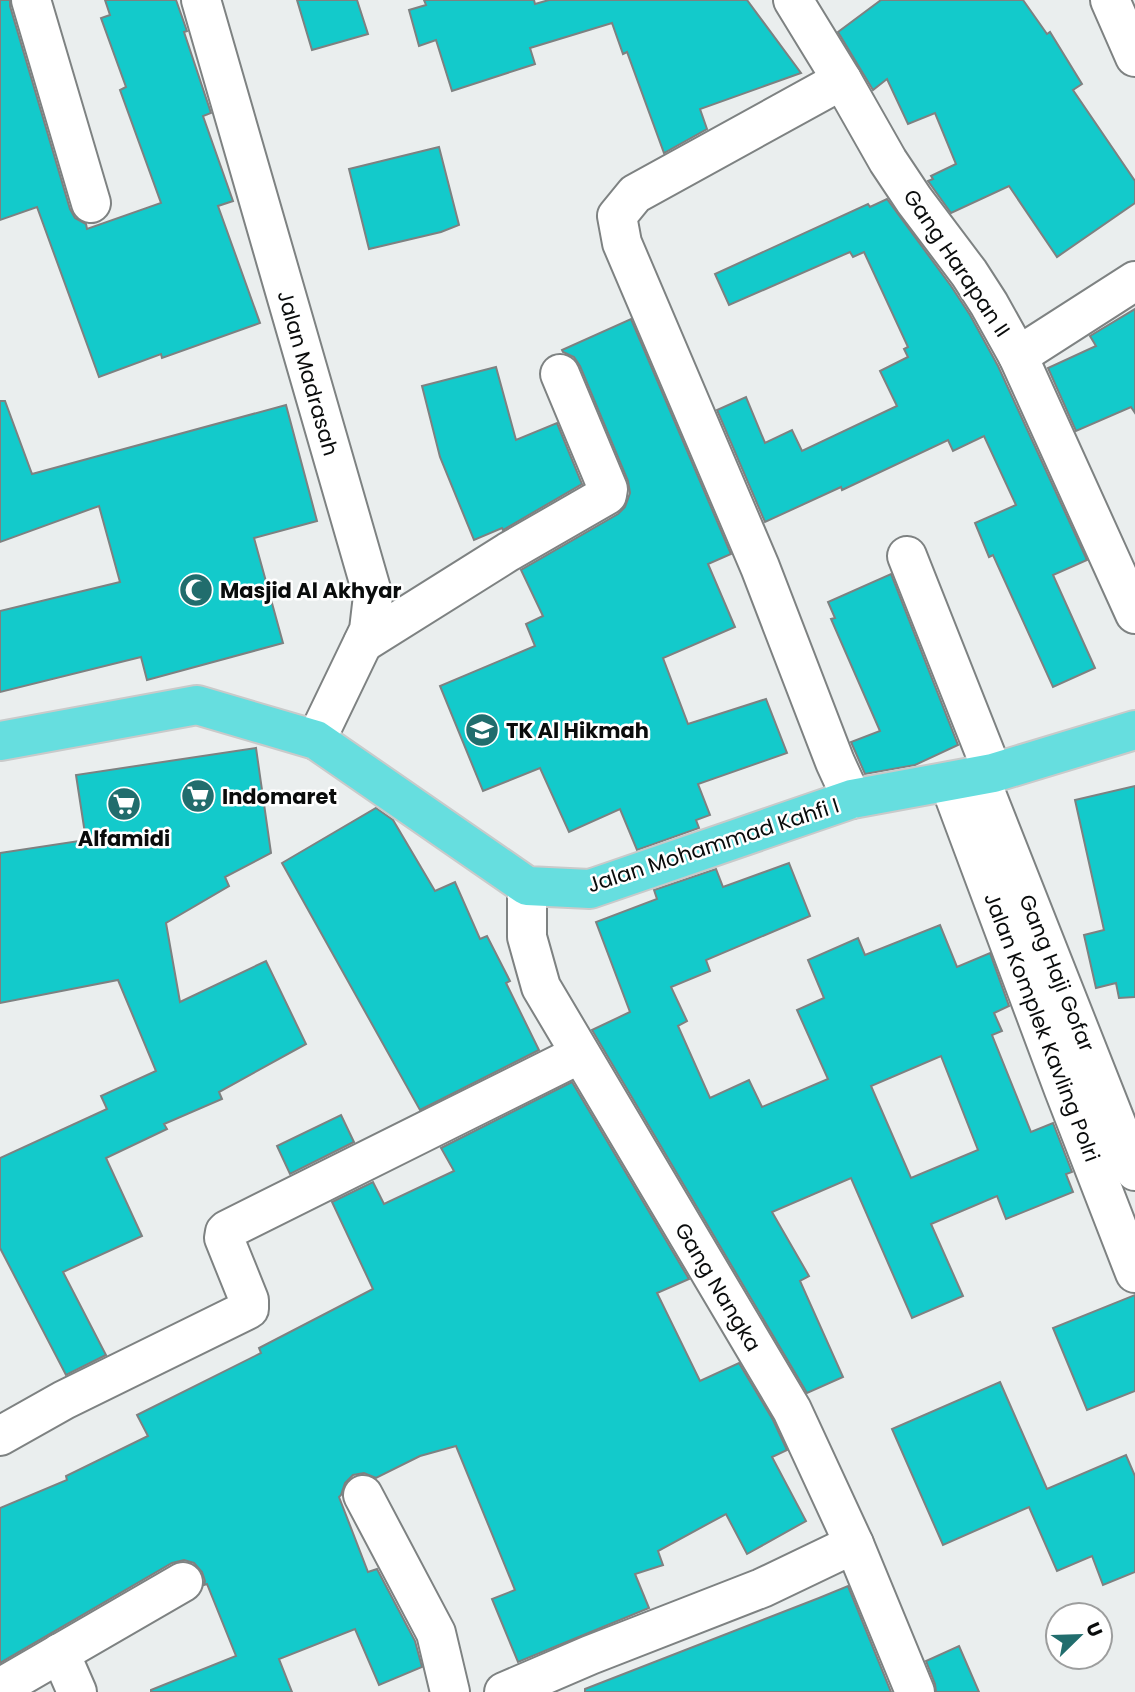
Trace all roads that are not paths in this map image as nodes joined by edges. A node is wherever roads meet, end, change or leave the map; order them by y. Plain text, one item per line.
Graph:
1 (32, 0) edge
2 (201, 0) edge
3 (793, 0) edge
4 (1110, 0) edge
5 (1135, 57) edge
6 (842, 80) junction
7 (91, 203) dead end
8 (1135, 281) edge
9 (1018, 356) junction
10 (560, 374) dead end
11 (907, 556) dead end
12 (1135, 614) edge
13 (363, 643) junction
14 (1135, 730) edge
15 (316, 740) junction
16 (0, 741) edge
17 (973, 777) junction
18 (852, 799) junction
19 (527, 886) junction
20 (580, 1054) junction
21 (1135, 1171) edge
22 (1135, 1273) edge
23 (0, 1436) edge
24 (363, 1495) dead end
25 (854, 1544) junction
26 (183, 1582) dead end
27 (60, 1653) junction
28 (0, 1688) edge
29 (77, 1692) edge
30 (450, 1692) edge
31 (504, 1692) edge
32 (915, 1692) edge

1 - 7 street
2 - 13 street, Jalan Madrasah
3 - 6 street, Gang Harapan II
4 - 5 street
6 - 9 street, Gang Harapan II
6 - 18 street
8 - 9 street
9 - 12 street, Gang Harapan II
10 - 13 street
11 - 17 street
13 - 15 street, Jalan Madrasah
14 - 17 main road, Jalan Mohammad Kahfi I
15 - 16 main road
15 - 19 main road
17 - 18 main road, Jalan Mohammad Kahfi I
17 - 21 street, Gang Haji Gofar
17 - 22 street, Jalan Komplek Kavling Polri
18 - 19 main road, Jalan Mohammad Kahfi I
19 - 20 street, Gang Nangka
20 - 23 street
20 - 25 street, Gang Nangka
24 - 30 street
25 - 31 street
25 - 32 street, Gang Nangka
26 - 27 street
27 - 28 street
27 - 29 street

